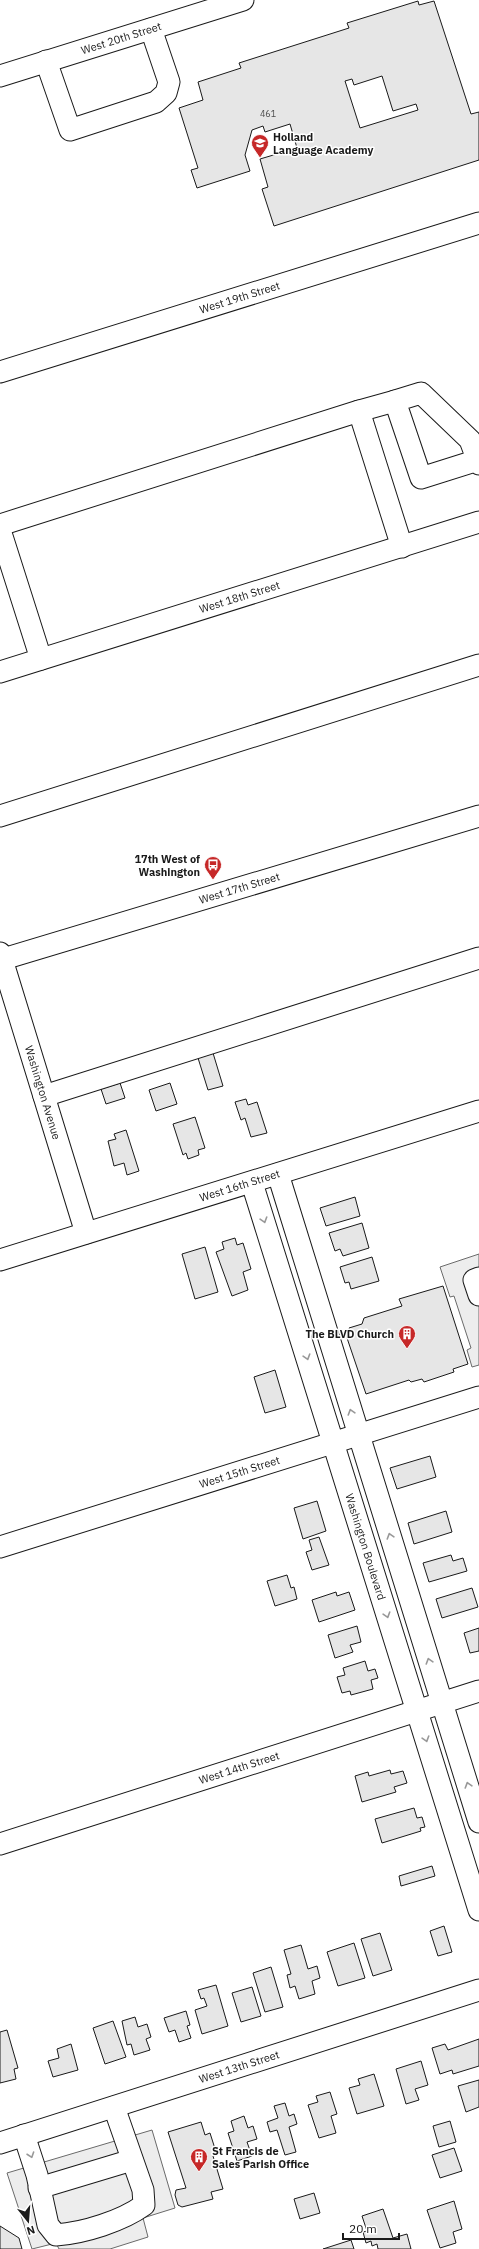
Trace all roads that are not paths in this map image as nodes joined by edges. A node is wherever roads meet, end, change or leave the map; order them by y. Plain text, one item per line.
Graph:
1 (243, 0) edge
2 (151, 29) junction
3 (46, 61) junction
4 (0, 76) edge
5 (479, 223) edge
6 (0, 372) edge
7 (395, 401) junction
8 (359, 411) junction
9 (478, 462) edge
10 (479, 522) edge
11 (0, 525) edge
12 (0, 530) edge
13 (402, 547) junction
14 (41, 659) junction
15 (479, 665) edge
16 (0, 672) edge
17 (0, 816) edge
18 (479, 816) edge
19 (1, 957) edge
20 (479, 958) edge
21 (44, 1096) junction
22 (479, 1111) edge
23 (278, 1174) junction
24 (252, 1183) junction
25 (86, 1233) junction
26 (0, 1260) edge
27 (479, 1278) edge
28 (479, 1295) edge
29 (479, 1397) edge
30 (358, 1434) junction
31 (333, 1442) junction
32 (0, 1547) edge
33 (479, 1691) edge
34 (442, 1703) junction
35 (417, 1711) junction
36 (479, 1822) edge
37 (0, 1844) edge
38 (479, 1910) edge
39 (479, 1990) edge
40 (114, 2107) junction
41 (24, 2135) junction
42 (0, 2143) edge
43 (129, 2152) junction
44 (38, 2182) junction

1 - 2 street, West 20th Street
2 - 3 street, West 20th Street
2 - 3 street
3 - 4 street, West 20th Street
5 - 6 street, West 19th Street
7 - 8 street
7 - 9 street
7 - 9 street
8 - 11 street
8 - 13 street
10 - 13 street, West 18th Street
12 - 14 street
13 - 14 street, West 18th Street
14 - 16 street, West 18th Street
15 - 17 street
18 - 19 street, West 17th Street
19 - 21 street, Washington Avenue
20 - 21 street
21 - 25 street, Washington Avenue
22 - 23 street, West 16th Street
23 - 24 street, West 16th Street
30 -> 23 street
24 - 25 street, West 16th Street
24 -> 31 street, Washington Boulevard
25 - 26 street, West 16th Street
27 - 28 street
29 - 30 street, West 15th Street
30 - 31 street, West 15th Street
34 -> 30 street
31 - 32 street, West 15th Street
31 -> 35 street, Washington Boulevard
33 - 34 street, West 14th Street
34 - 35 street, West 14th Street
36 -> 34 street
35 - 37 street, West 14th Street
35 -> 38 street, Washington Boulevard
39 - 40 street, West 13th Street
40 - 41 street, West 13th Street
40 - 43 street
41 - 42 street, West 13th Street
41 -> 44 street
43 - 44 street
43 - 44 street

